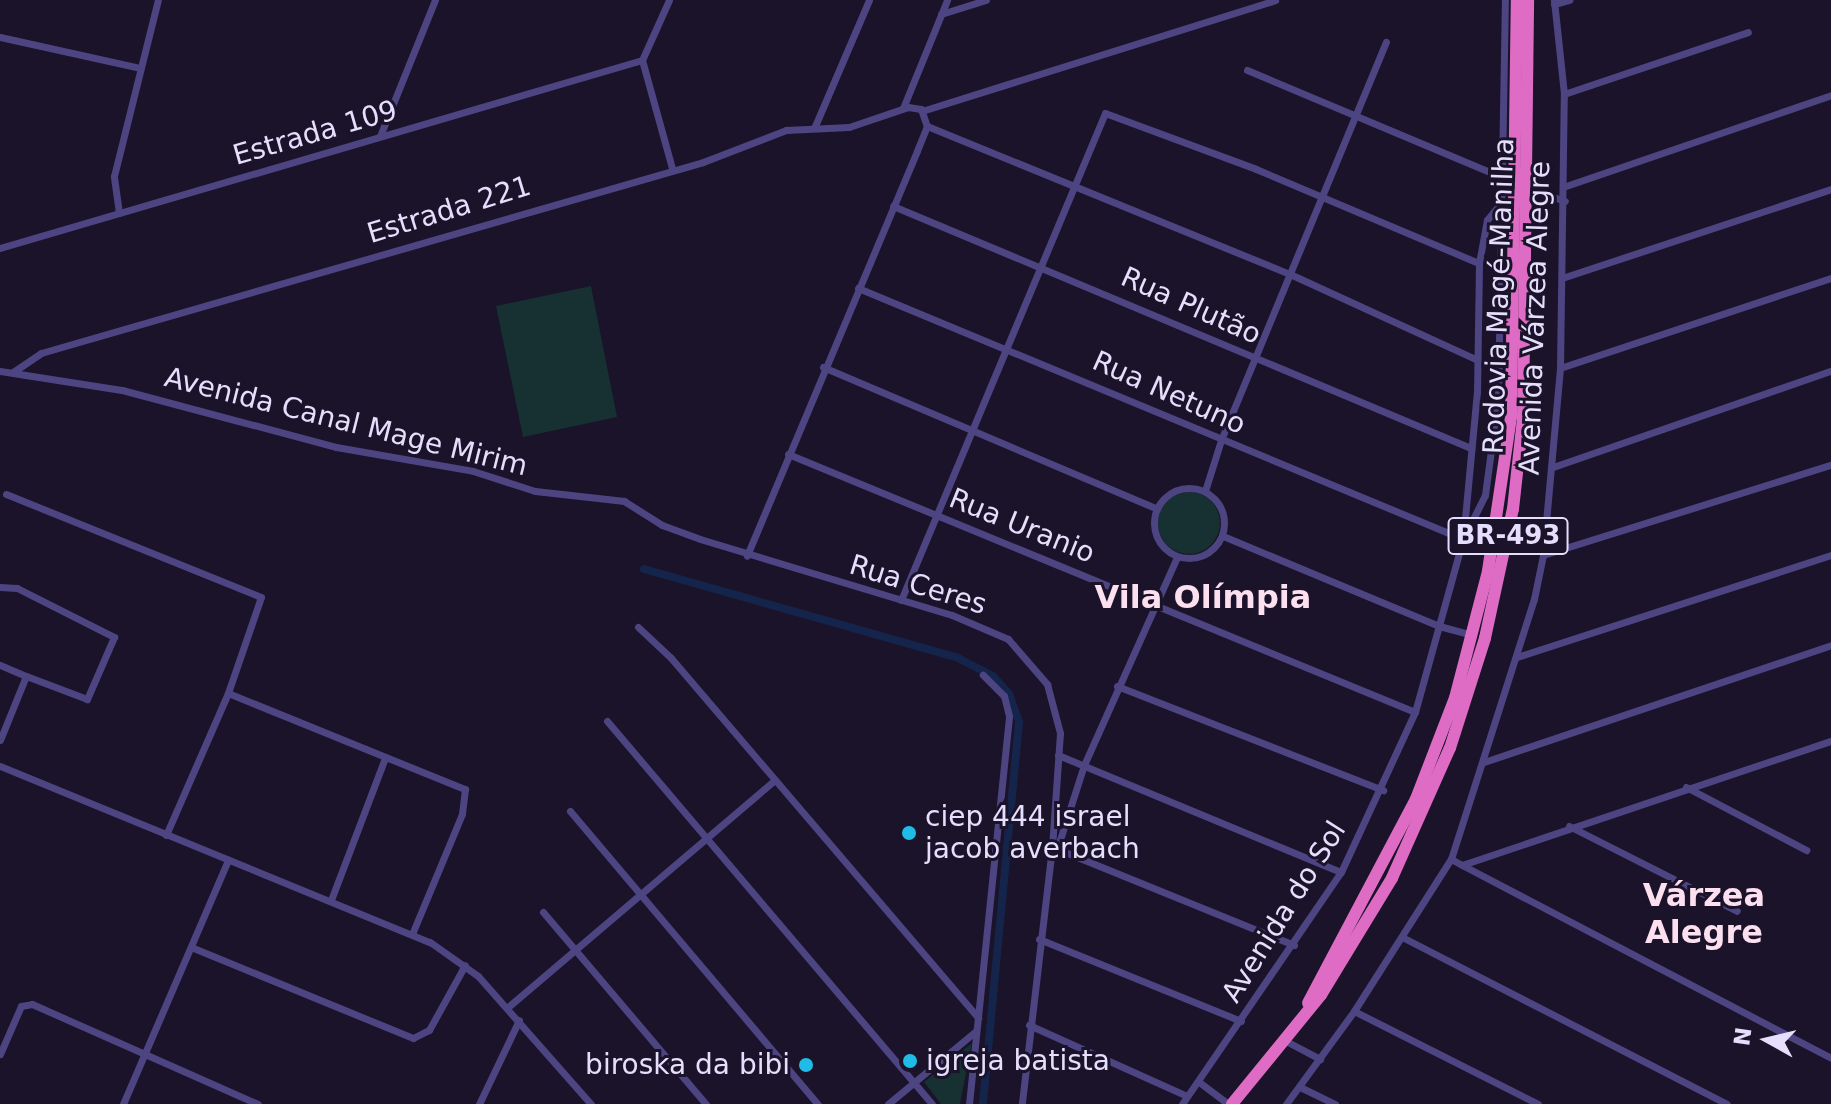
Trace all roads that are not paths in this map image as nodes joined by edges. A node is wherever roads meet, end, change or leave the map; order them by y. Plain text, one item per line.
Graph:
1 (158, 0) edge
2 (435, 0) edge
3 (669, 0) edge
4 (869, 0) edge
5 (947, 0) edge
6 (986, 0) edge
7 (1275, 0) edge
8 (1505, 0) edge
9 (1517, 0) edge
10 (1528, 0) edge
11 (1569, 0) edge
12 (1554, 2) edge
13 (941, 14) junction
14 (1748, 32) dead end
15 (0, 37) edge
16 (1386, 42) dead end
17 (642, 60) junction
18 (140, 68) junction
19 (1247, 70) dead end
20 (1564, 94) junction
21 (1831, 95) edge
22 (903, 108) junction
23 (925, 110) junction
24 (1357, 118) junction
25 (815, 126) junction
26 (927, 126) junction
27 (380, 136) junction
28 (672, 168) junction
29 (1499, 176) junction
30 (1563, 187) junction
31 (1072, 188) junction
32 (1527, 188) junction
33 (1831, 189) edge
34 (1324, 197) junction
35 (1565, 201) junction
36 (1499, 205) junction
37 (893, 206) junction
38 (119, 213) junction
39 (0, 248) edge
40 (1479, 263) junction
41 (1042, 266) junction
42 (1292, 275) junction
43 (1562, 278) junction
44 (1831, 278) edge
45 (858, 288) junction
46 (1007, 347) junction
47 (1255, 358) junction
48 (1478, 360) junction
49 (823, 367) junction
50 (1560, 368) junction
51 (0, 371) edge
52 (1831, 371) edge
53 (13, 373) junction
54 (971, 432) junction
55 (1221, 440) junction
56 (1471, 448) junction
57 (788, 454) junction
58 (1831, 465) edge
59 (1553, 467) junction
60 (1205, 491) junction
61 (6, 494) dead end
62 (632, 506) joint
63 (1157, 509) junction
64 (935, 514) junction
65 (1223, 536) junction
66 (1463, 539) junction
67 (1543, 555) junction
68 (1831, 555) edge
69 (747, 556) junction
70 (1177, 557) junction
71 (0, 587) edge
72 (901, 600) junction
73 (1154, 604) junction
74 (1439, 626) junction
75 (638, 627) dead end
76 (1473, 635) junction
77 (1831, 645) edge
78 (1517, 657) junction
79 (0, 665) edge
80 (983, 675) dead end
81 (26, 676) junction
82 (1117, 686) junction
83 (228, 693) junction
84 (1415, 712) junction
85 (607, 721) dead end
86 (0, 740) edge
87 (1831, 741) edge
88 (1058, 755) junction
89 (385, 758) junction
90 (1484, 762) junction
91 (1084, 765) junction
92 (0, 766) edge
93 (774, 781) junction
94 (1686, 787) junction
95 (1383, 790) junction
96 (570, 811) dead end
97 (1569, 826) junction
98 (166, 835) junction
99 (708, 837) junction
100 (1055, 848) junction
101 (1806, 850) dead end
102 (1451, 859) junction
103 (228, 860) junction
104 (1462, 865) junction
105 (1341, 872) junction
106 (639, 892) junction
107 (331, 900) junction
108 (1737, 911) dead end
109 (543, 912) dead end
110 (412, 934) junction
111 (1402, 937) junction
112 (1039, 939) junction
113 (1294, 945) junction
114 (191, 947) junction
115 (573, 947) junction
116 (465, 965) junction
117 (508, 1007) junction
118 (1354, 1011) junction
119 (978, 1018) junction
120 (519, 1020) junction
121 (1241, 1021) junction
122 (1297, 1023) junction
123 (1029, 1025) junction
124 (976, 1031) junction
125 (1284, 1040) junction
126 (2, 1043) edge
127 (0, 1054) edge
128 (145, 1054) junction
129 (1831, 1058) edge
130 (1320, 1059) junction
131 (915, 1081) junction
132 (1199, 1082) junction
133 (1300, 1087) junction
134 (1187, 1096) junction
135 (123, 1104) edge
136 (258, 1104) edge
137 (479, 1104) edge
138 (591, 1104) edge
139 (706, 1104) edge
140 (818, 1104) edge
141 (888, 1104) edge
142 (932, 1104) edge
143 (969, 1104) edge
144 (1022, 1104) edge
145 (1182, 1104) edge
146 (1230, 1104) edge
147 (1286, 1104) edge
148 (1335, 1104) edge
149 (1538, 1104) edge
150 (1727, 1104) edge

1 - 18 street
2 - 27 street
3 - 17 street
4 - 25 street
5 - 13 street
6 - 13 street
7 - 23 street
8 - 29 street
9 - 76 highway, Rodovia Magé-Manilha / BR-493
10 - 32 highway, Rodovia Magé-Manilha / BR-493
11 - 12 street
12 - 20 street, Avenida Várzea Alegre
13 - 22 street
14 - 20 street
15 - 18 street
16 - 24 street
17 - 27 street, Estrada 109
17 - 28 street
18 - 38 street
19 - 24 street
20 - 30 street, Avenida Várzea Alegre
21 - 30 street
22 - 23 street
22 - 25 street, Estrada 221
23 - 26 street
24 - 29 street
24 - 34 street
25 - 28 street, Estrada 221
26 - 31 street
26 - 37 street
27 - 38 street, Estrada 109
28 - 53 street, Estrada 221
29 - 36 street
30 - 35 street, Avenida Várzea Alegre
31 - 34 street
31 - 41 street
31 - 42 street
32 - 35 street
32 - 122 highway, Rodovia Magé-Manilha / BR-493
33 - 43 street
34 - 40 street
34 - 42 street
35 - 43 street, Avenida Várzea Alegre
36 - 40 street, Avenida do Sol
36 - 66 street
37 - 41 street, Rua Plutão
37 - 45 street
38 - 39 street, Estrada 109
40 - 48 street, Avenida do Sol
41 - 46 street
41 - 47 street, Rua Plutão
42 - 47 street
42 - 48 street
43 - 50 street, Avenida Várzea Alegre
44 - 50 street
45 - 46 street, Rua Netuno
45 - 49 street
46 - 54 street
46 - 55 street, Rua Netuno
47 - 55 street
47 - 56 street, Rua Plutão
48 - 56 street, Avenida do Sol
49 - 54 street
49 - 57 street
50 - 59 street, Avenida Várzea Alegre
51 - 53 street, Avenida Canal Mage Mirim
52 - 59 street
53 - 62 street, Avenida Canal Mage Mirim
54 - 63 street
54 - 64 street
55 - 60 street
55 - 66 street, Rua Netuno
56 - 66 street, Avenida do Sol
57 - 64 street, Rua Uranio
57 - 69 street
58 - 67 street
59 - 67 street, Avenida Várzea Alegre
60 - 63 street
60 - 65 street
61 - 83 street
62 - 69 street, Rua Ceres
63 - 70 street
64 - 72 street
64 - 73 street, Rua Uranio
65 - 70 street
65 - 74 street
66 - 74 street, Avenida do Sol
67 - 78 street, Avenida Várzea Alegre
68 - 78 street
69 - 72 street, Rua Ceres
70 - 73 street
71 - 81 street
72 - 88 street, Rua Ceres
73 - 82 street
73 - 84 street, Rua Uranio
74 - 76 street
74 - 84 street, Avenida do Sol
75 - 93 street
76 - 122 highway, Rodovia Magé-Manilha / BR-493
77 - 90 street
78 - 90 street, Avenida Várzea Alegre
79 - 81 street
80 - 119 street
81 - 86 street
82 - 91 street
82 - 95 street
83 - 89 street
83 - 98 street
84 - 95 street, Avenida do Sol
85 - 99 street
87 - 94 street
88 - 91 street
88 - 100 street, Rua Ceres
89 - 107 street
89 - 110 street
90 - 102 street, Avenida Várzea Alegre
91 - 100 street
91 - 105 street
92 - 98 street
93 - 99 street
93 - 119 street
94 - 97 street
94 - 101 street
95 - 105 street, Avenida do Sol
96 - 106 street
97 - 104 street
97 - 108 street
98 - 103 street
99 - 106 street
99 - 131 street
100 - 112 street, Rua Ceres
100 - 113 street
102 - 104 street
102 - 111 street, Avenida Várzea Alegre
103 - 107 street
103 - 114 street
104 - 129 street
105 - 113 street, Avenida do Sol
106 - 115 street
106 - 140 street
107 - 110 street
109 - 115 street
110 - 116 street
111 - 118 street, Avenida Várzea Alegre
111 - 150 street
112 - 121 street
112 - 123 street, Rua Ceres
113 - 121 street, Avenida do Sol
114 - 116 street
114 - 128 street
115 - 117 street
115 - 139 street
116 - 117 street
117 - 120 street
118 - 130 street, Avenida Várzea Alegre
118 - 149 street
119 - 124 street
120 - 137 street
120 - 138 street
121 - 132 street, Avenida do Sol
122 - 125 highway, Rodovia Magé-Manilha / BR-493
123 - 134 street
123 - 144 street, Rua Ceres
124 - 131 street
124 - 143 street
125 - 130 street
125 - 146 highway, Rodovia Magé-Manilha / BR-493
126 - 127 street
126 - 128 street
128 - 135 street
128 - 136 street
130 - 133 street, Avenida Várzea Alegre
131 - 141 street
131 - 142 street
132 - 134 street, Avenida do Sol
132 - 146 street
133 - 147 street, Avenida Várzea Alegre
133 - 148 street
134 - 145 street, Avenida do Sol

